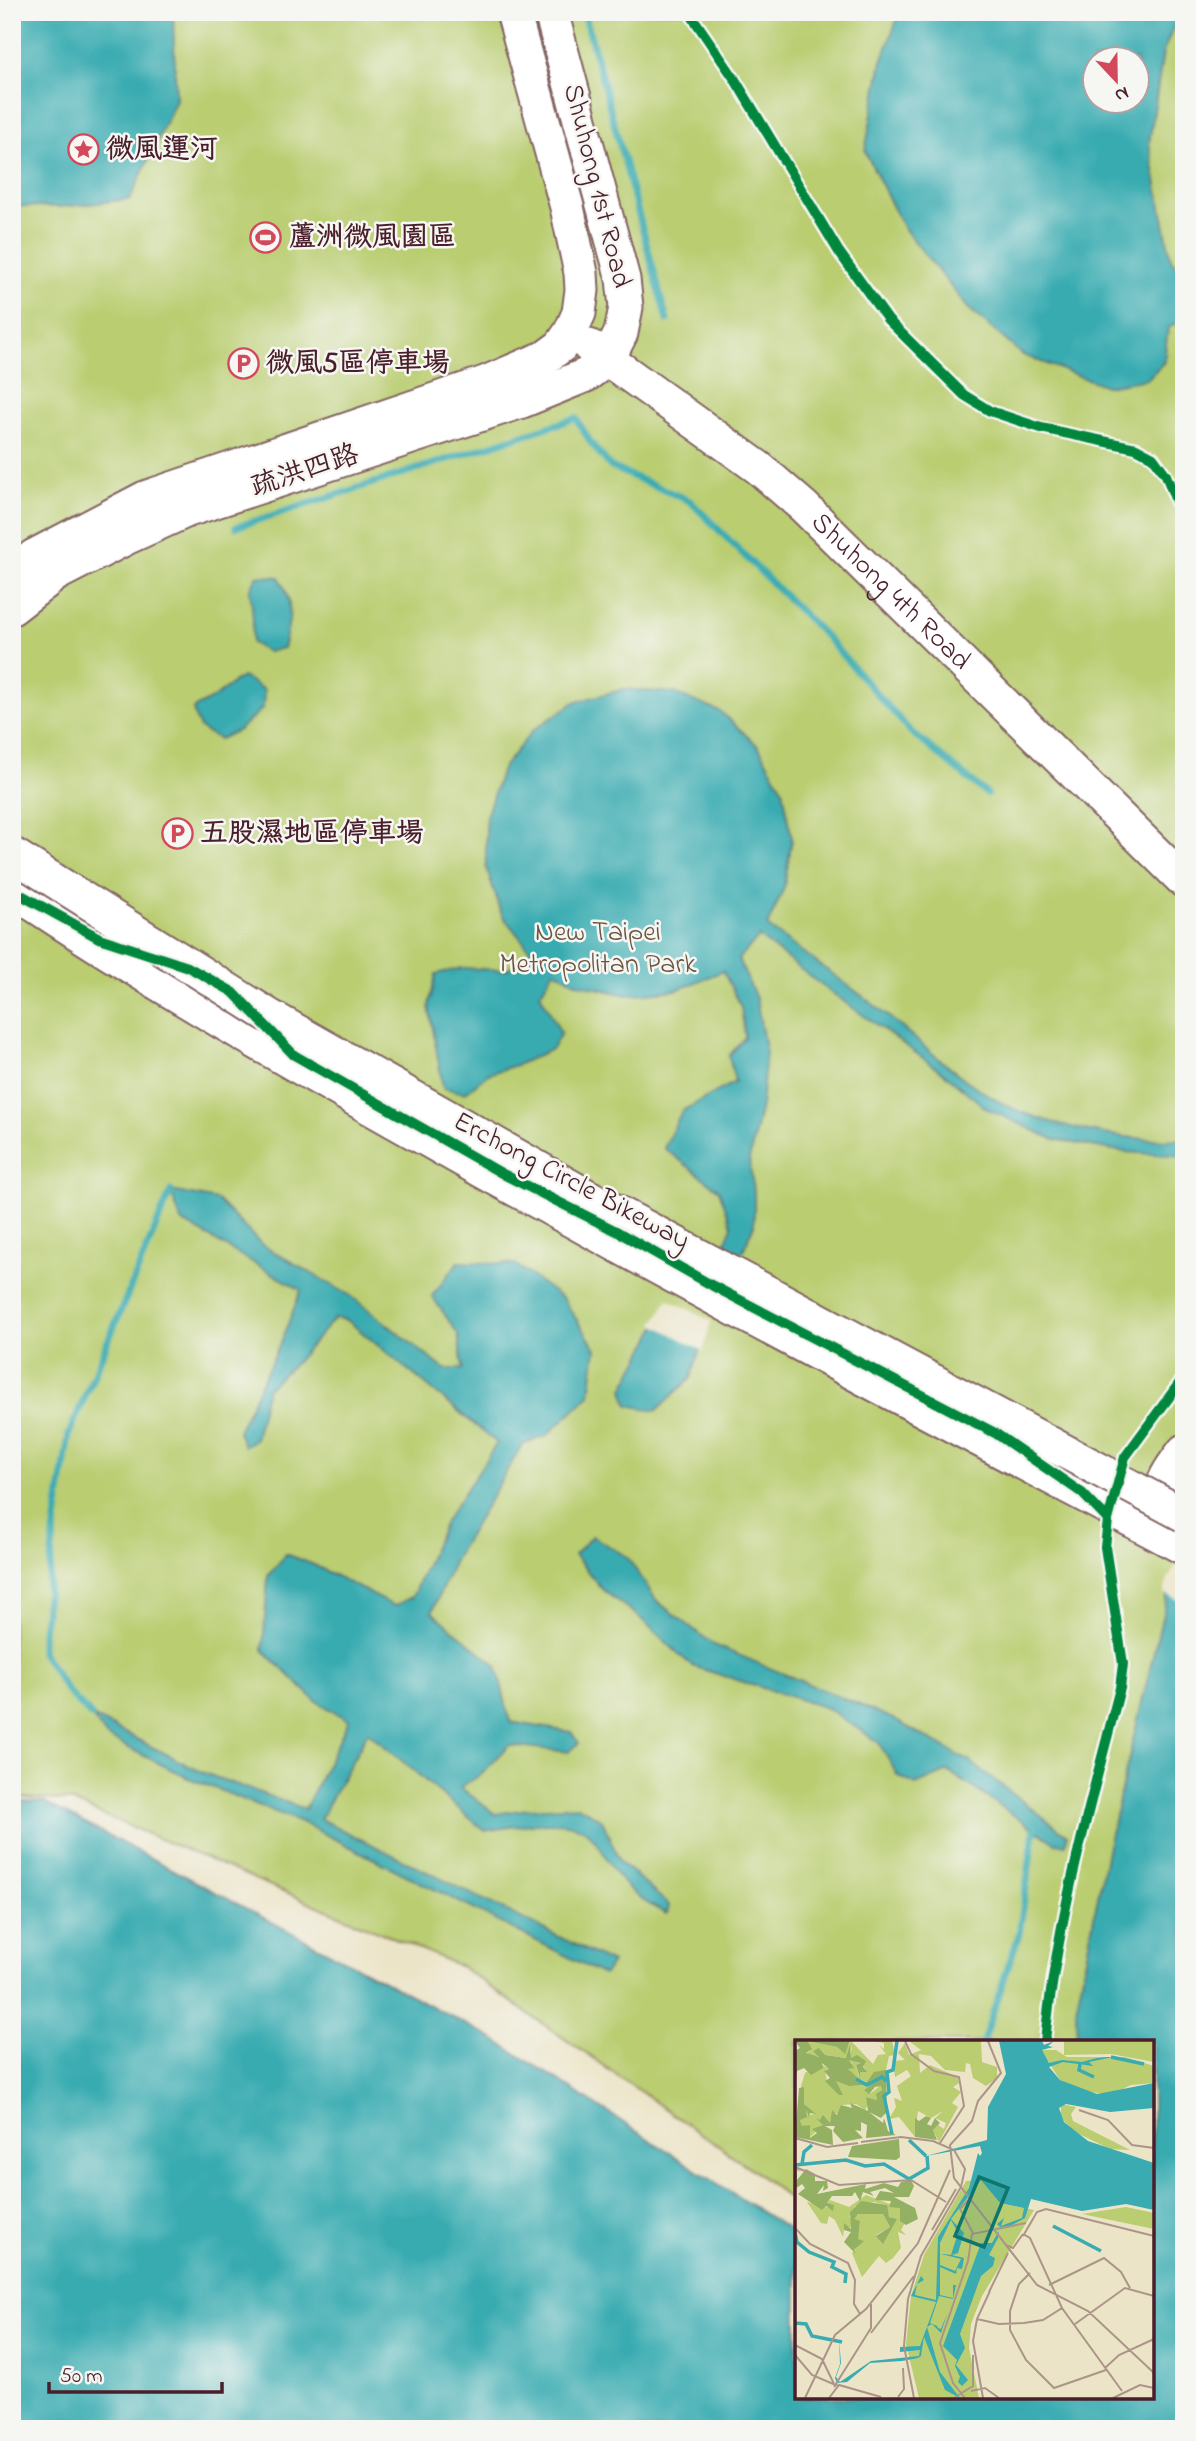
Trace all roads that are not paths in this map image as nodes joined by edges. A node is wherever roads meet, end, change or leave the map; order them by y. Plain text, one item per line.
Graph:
1 (513, 12) edge
2 (551, 12) edge
3 (570, 333) junction
4 (608, 359) junction
5 (12, 574) edge
6 (12, 608) edge
7 (12, 854) edge
8 (1184, 881) edge
9 (12, 890) edge
10 (1184, 1451) edge
11 (1182, 1530) edge

1 - 3 street, Shuhong 1st Road
2 - 4 street, Shuhong 1st Road
3 - 4 street, Shuhong 4th Road
3 - 5 street, 疏洪四路
4 - 6 street, 疏洪四路
4 - 8 street, Shuhong 4th Road
7 - 11 street, bridge
9 - 11 street
10 - 11 street

